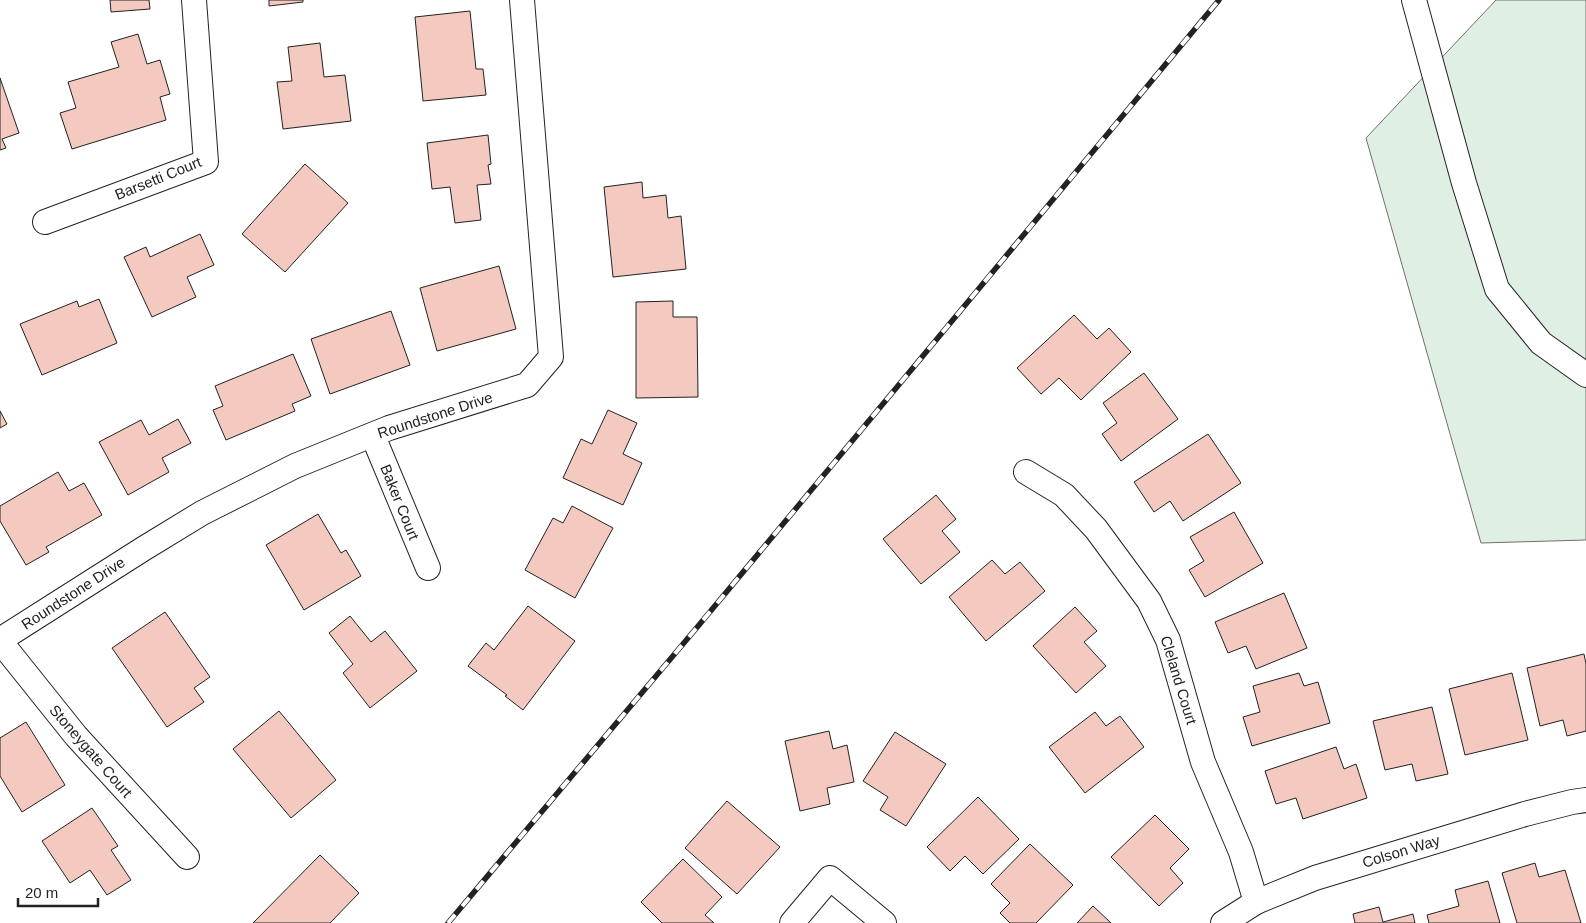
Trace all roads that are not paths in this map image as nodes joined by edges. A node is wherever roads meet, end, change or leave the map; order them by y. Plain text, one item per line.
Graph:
1 (194, 0) edge
2 (522, 0) edge
3 (1414, 0) edge
4 (45, 222) dead end
5 (1586, 375) edge
6 (373, 436) junction
7 (1026, 472) dead end
8 (428, 568) dead end
9 (0, 640) edge
10 (1586, 800) edge
11 (187, 857) dead end
12 (1256, 902) junction
13 (792, 923) edge
14 (884, 923) edge
15 (1223, 923) edge

1 - 4 street, Barsetti Court
2 - 6 street, Roundstone Drive
3 - 5 street
6 - 8 street, Baker Court
6 - 9 street, Roundstone Drive
7 - 12 street, Cleland Court
9 - 11 street, Stoneygate Court
10 - 12 street, Colson Way
12 - 15 street, Colson Way
13 - 14 street

